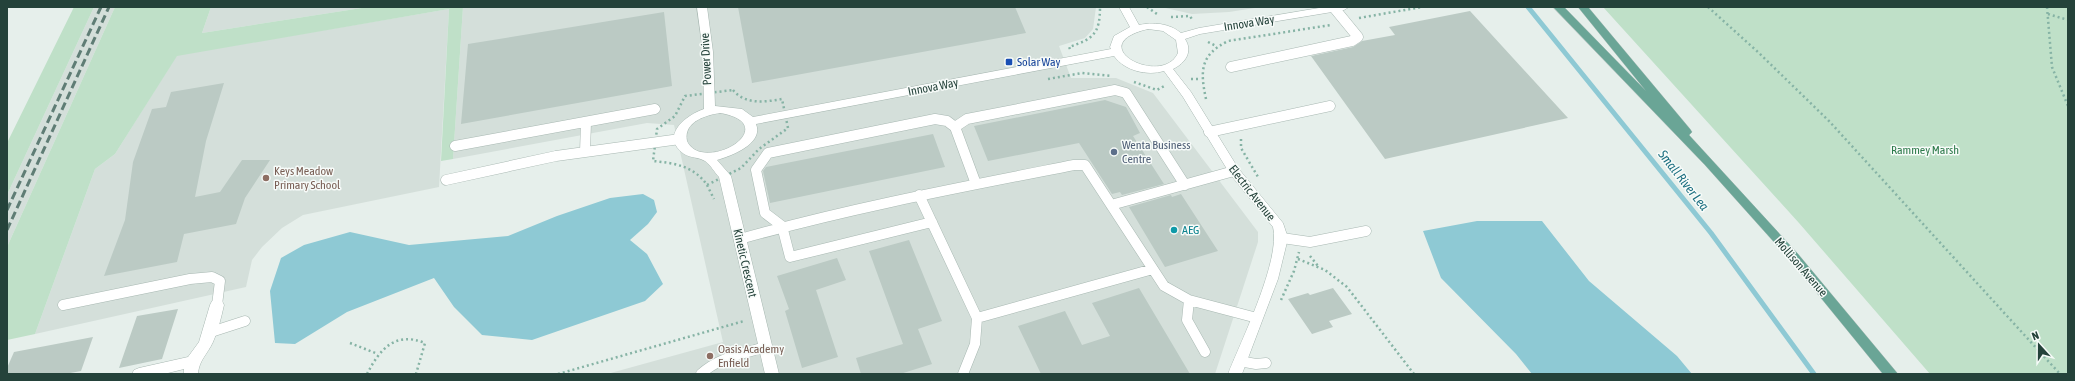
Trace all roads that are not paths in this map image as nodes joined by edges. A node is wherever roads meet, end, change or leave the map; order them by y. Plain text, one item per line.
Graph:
1 (702, 7) edge
2 (1124, 7) edge
3 (1558, 7) edge
4 (1583, 7) edge
5 (1339, 8) edge
6 (1135, 27) junction
7 (1179, 37) junction
8 (1116, 52) junction
9 (1231, 67) dead end
10 (1167, 68) junction
11 (1330, 106) dead end
12 (655, 109) dead end
13 (710, 110) junction
14 (750, 121) junction
15 (586, 122) junction
16 (955, 127) junction
17 (1209, 132) junction
18 (680, 139) junction
19 (455, 146) dead end
20 (585, 152) junction
21 (708, 157) junction
22 (1708, 162) junction
23 (1234, 171) junction
24 (446, 180) dead end
25 (976, 184) junction
26 (1185, 185) junction
27 (919, 195) junction
28 (1111, 205) junction
29 (932, 222) junction
30 (782, 226) junction
31 (1366, 232) dead end
32 (1282, 238) junction
33 (740, 239) junction
34 (1153, 268) junction
35 (1189, 300) junction
36 (217, 304) joint
37 (63, 305) dead end
38 (977, 318) junction
39 (1257, 318) junction
40 (245, 321) dead end
41 (211, 332) junction
42 (765, 347) junction
43 (1205, 352) dead end
44 (1239, 361) junction
45 (1266, 363) dead end
46 (192, 368) edge
47 (139, 374) edge
48 (701, 374) edge
49 (772, 374) edge
50 (963, 374) edge
51 (1235, 374) edge
52 (1891, 374) edge

1 - 13 street, Power Drive
2 - 6 street
3 - 22 main road, Mollison Avenue
4 - 22 main road, Mollison Avenue
5 - 7 street, Innova Way
5 - 9 lane
6 - 7 street
6 - 8 street
7 - 10 street
8 - 10 street
8 - 14 street, Innova Way
10 - 17 street, Electric Avenue
11 - 17 lane
12 - 15 lane
13 - 14 street
13 - 18 street
14 - 21 street
15 - 19 lane
15 - 20 lane
16 - 25 lane
16 - 26 lane
16 - 30 lane
17 - 23 street, Electric Avenue
18 - 20 lane
18 - 21 street
20 - 24 lane
21 - 33 street, Kinetic Crescent
22 - 52 main road, Mollison Avenue
23 - 26 lane
23 - 32 street, Electric Avenue
25 - 27 lane
25 - 28 lane
26 - 28 lane
27 - 29 lane
27 - 30 lane
28 - 34 lane
29 - 30 lane
29 - 38 lane
30 - 33 lane
31 - 32 lane
32 - 39 street
33 - 42 street, Kinetic Crescent
34 - 35 lane
34 - 38 lane
35 - 39 lane
35 - 43 lane
36 - 37 lane
36 - 41 street
38 - 50 lane
39 - 44 street
40 - 41 lane
41 - 46 street
42 - 48 lane
42 - 49 street, Kinetic Crescent
44 - 45 lane
44 - 51 street
46 - 47 street

